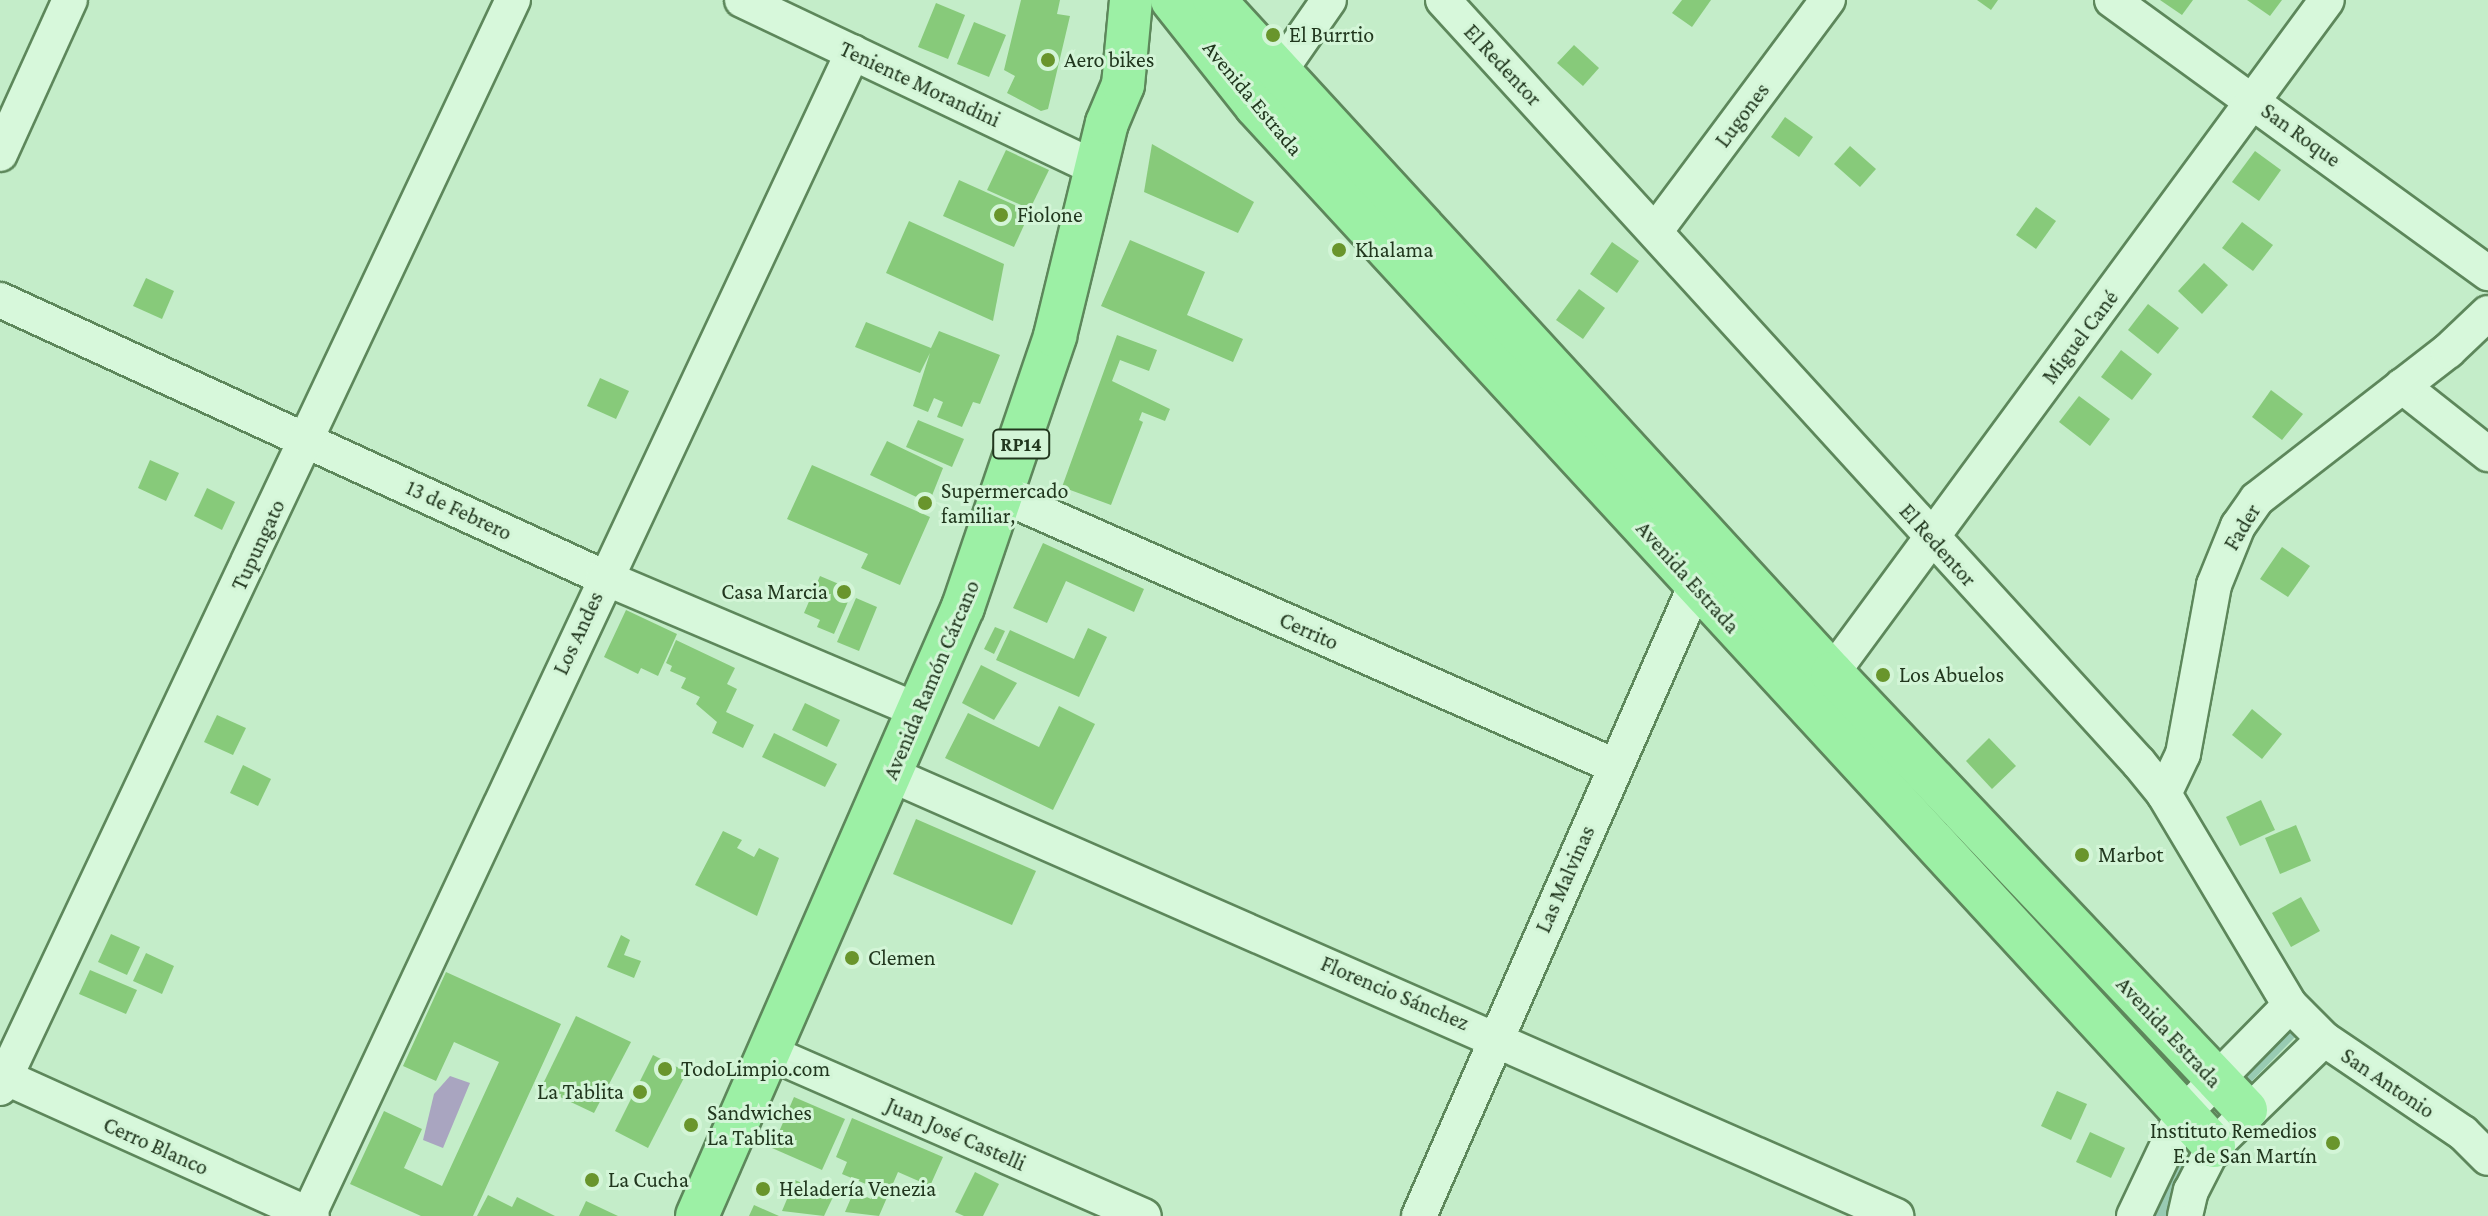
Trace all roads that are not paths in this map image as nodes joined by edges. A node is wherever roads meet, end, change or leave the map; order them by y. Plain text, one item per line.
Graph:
1 (70, 0) edge
2 (513, 0) edge
3 (742, 0) edge
4 (1108, 0) edge
5 (1131, 0) edge
6 (1172, 0) edge
7 (1329, 0) edge
8 (1443, 0) edge
9 (1828, 0) edge
10 (2112, 0) edge
11 (2327, 0) edge
12 (1208, 18) edge
13 (853, 52) junction
14 (1127, 57) junction
15 (1280, 69) junction
16 (2255, 102) junction
17 (1256, 106) junction
18 (1107, 123) junction
19 (0, 154) edge
20 (1098, 169) junction
21 (1657, 229) junction
22 (2488, 273) edge
23 (0, 300) edge
24 (2488, 313) edge
25 (2402, 386) junction
26 (308, 440) junction
27 (2488, 454) edge
28 (1639, 459) junction
29 (1611, 489) junction
30 (1003, 496) junction
31 (1930, 537) junction
32 (1714, 543) junction
33 (603, 577) junction
34 (1694, 588) junction
35 (1832, 673) junction
36 (921, 712) junction
37 (1913, 757) junction
38 (1615, 766) junction
39 (892, 775) junction
40 (1884, 788) junction
41 (2164, 794) junction
42 (2290, 1005) junction
43 (1496, 1037) junction
44 (2324, 1039) junction
45 (768, 1052) junction
46 (2, 1080) edge
47 (2214, 1081) junction
48 (2246, 1110) junction
49 (2182, 1115) junction
50 (2214, 1146) junction
51 (2488, 1158) edge
52 (309, 1215) edge
53 (697, 1216) edge
54 (1144, 1216) edge
55 (1419, 1216) edge
56 (1896, 1216) edge
57 (2134, 1216) edge
58 (2185, 1216) edge

1 - 19 street
2 - 26 street, Tupungato
3 - 13 street, Teniente Morandini
4 - 18 main road, Avenida Ramón Cárcano / RP14
5 - 14 main road, Avenida Ramón Cárcano / RP14
6 - 12 main road, Avenida Estrada
7 - 15 street
8 - 21 street, El Redentor
9 - 21 street, Lugones
10 - 16 street, San Roque
11 - 16 street, Miguel Cané
12 - 14 main road
12 - 15 main road, Avenida Estrada
12 - 17 main road, Avenida Estrada
13 - 20 street, Teniente Morandini
13 - 33 street, Los Andes
14 - 18 main road, Avenida Ramón Cárcano / RP14
15 - 17 street
15 - 28 main road, Avenida Estrada
16 - 22 street, San Roque
16 - 31 street, Miguel Cané
17 - 29 main road, Avenida Estrada
18 - 20 main road, Avenida Ramón Cárcano / RP14
20 - 30 main road, Avenida Ramón Cárcano / RP14
21 - 31 street, El Redentor
23 - 26 street, 13 de Febrero
24 - 25 street, Fader
25 - 27 street
25 - 41 street, Fader
26 - 33 street, 13 de Febrero
26 - 46 street, Tupungato
28 - 29 street
28 - 32 main road, Avenida Estrada
29 - 34 main road, Avenida Estrada
30 - 36 main road, Avenida Ramón Cárcano / RP14
30 - 38 street, Cerrito
31 - 35 street, Miguel Cané
31 - 41 street, El Redentor
32 - 34 street, Las Malvinas
32 - 35 main road, Avenida Estrada
33 - 36 street, 13 de Febrero
33 - 52 street, Los Andes
34 - 38 street, Las Malvinas
34 - 40 main road, Avenida Estrada
35 - 37 main road, Avenida Estrada
36 - 39 main road, Avenida Ramón Cárcano / RP14
37 - 40 main road
37 - 47 main road, Avenida Estrada
38 - 43 street, Las Malvinas
39 - 43 street, Florencio Sánchez
39 - 45 main road, Avenida Ramón Cárcano / RP14
40 - 49 main road, Avenida Estrada
41 - 42 street, El Redentor
42 - 44 street, San Antonio
42 - 47 street
43 - 55 street, Las Malvinas
43 - 56 street, Florencio Sánchez
44 - 48 street
44 - 51 street, San Antonio
45 - 53 main road, Avenida Ramón Cárcano / RP14
45 - 54 street, Juan José Castelli
46 - 52 street, Cerro Blanco
47 - 48 main road, Avenida Estrada
47 - 49 street
48 - 50 street
49 - 50 main road, Avenida Estrada
49 - 57 street
50 - 58 street

